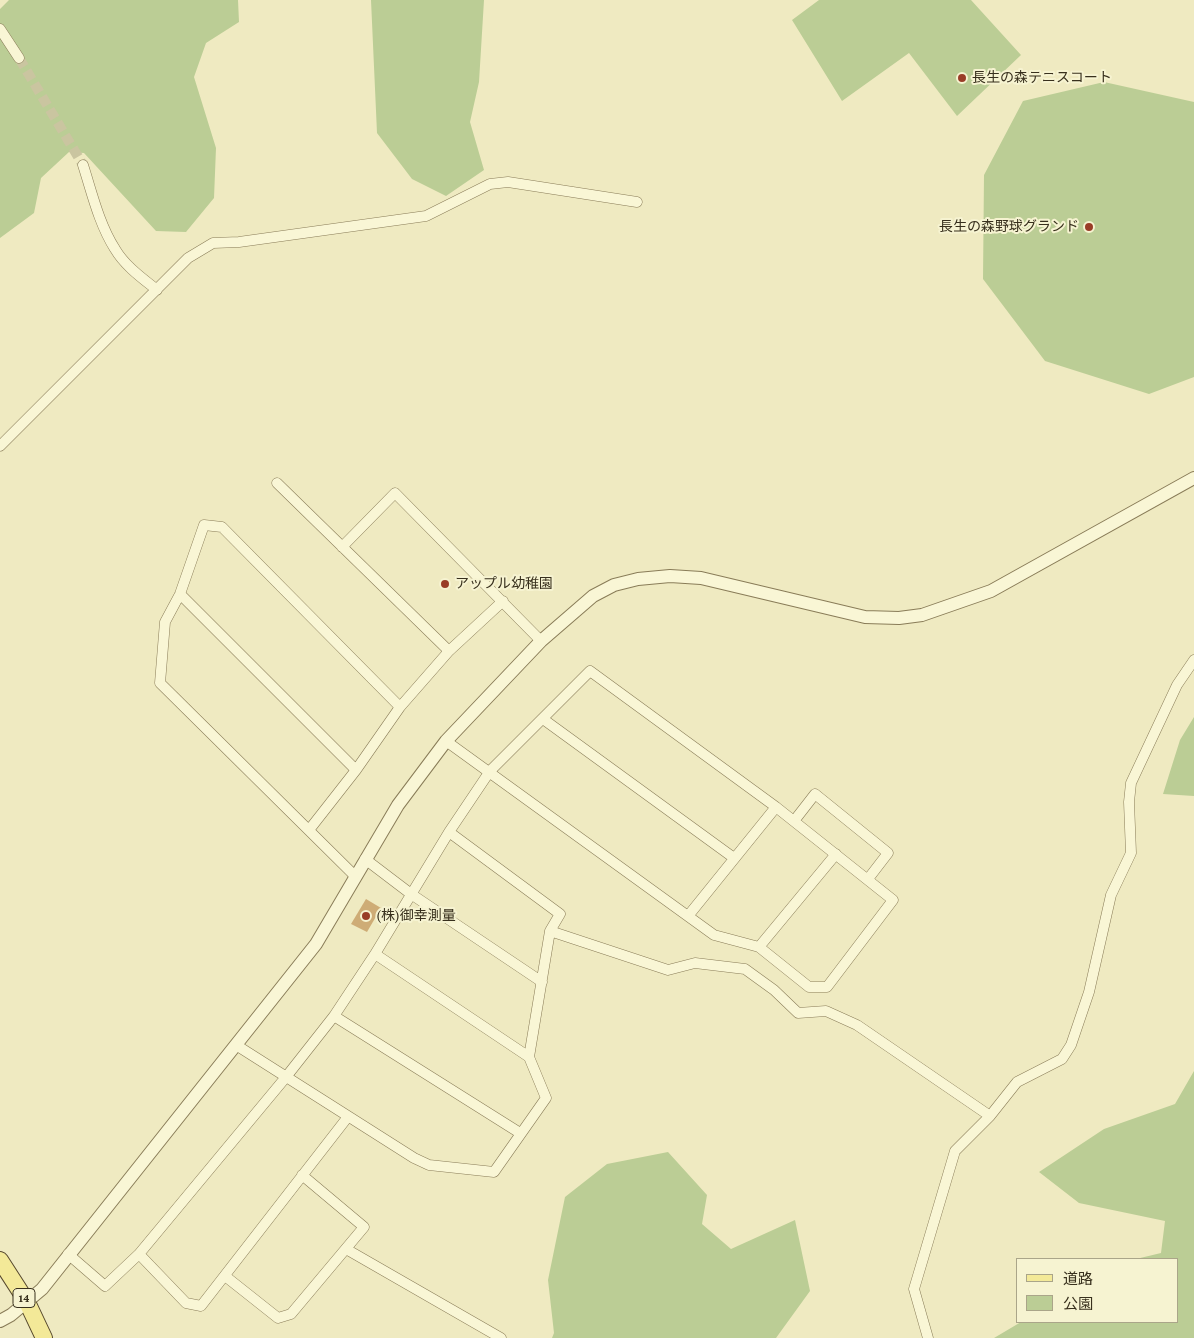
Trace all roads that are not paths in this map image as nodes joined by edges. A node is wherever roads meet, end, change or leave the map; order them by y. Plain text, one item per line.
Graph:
1 (0, 29) edge
2 (19, 58) tunnel mouth
3 (83, 165) tunnel mouth
4 (637, 202) dead end
5 (157, 290) junction
6 (0, 446) edge
7 (1194, 478) edge
8 (277, 483) dead end
9 (342, 547) junction
10 (180, 594) junction
11 (503, 601) junction
12 (541, 641) junction
13 (449, 652) junction
14 (1194, 660) edge
15 (400, 707) junction
16 (543, 719) junction
17 (446, 741) junction
18 (356, 770) junction
19 (490, 771) junction
20 (776, 807) junction
21 (794, 821) junction
22 (309, 830) junction
23 (449, 832) junction
24 (836, 854) junction
25 (734, 858) junction
26 (365, 859) junction
27 (355, 876) junction
28 (868, 880) junction
29 (411, 894) junction
30 (688, 916) junction
31 (550, 931) junction
32 (759, 947) junction
33 (375, 954) junction
34 (542, 982) junction
35 (334, 1016) junction
36 (236, 1045) junction
37 (529, 1057) junction
38 (286, 1077) junction
39 (990, 1116) junction
40 (347, 1118) junction
41 (520, 1133) junction
42 (302, 1175) junction
43 (346, 1249) junction
44 (68, 1254) junction
45 (139, 1254) junction
46 (0, 1260) edge
47 (225, 1276) junction
48 (27, 1302) junction
49 (5, 1318) edge
50 (44, 1338) edge
51 (501, 1338) edge
52 (928, 1338) edge

1 - 2 street
3 - 5 street
4 - 5 street
5 - 6 street
7 - 12 street
8 - 9 street
9 - 11 street
9 - 13 street
10 - 15 street
10 - 18 street
10 - 22 street
11 - 12 street
11 - 13 street
12 - 17 street
13 - 15 street
14 - 39 street
15 - 18 street
16 - 19 street
16 - 20 street
16 - 25 street
17 - 19 street
17 - 26 street
18 - 22 street
19 - 23 street
19 - 30 street
20 - 21 street
20 - 25 street
21 - 24 street
21 - 28 street
22 - 27 street
23 - 29 street
23 - 31 street
24 - 28 street
24 - 32 street
25 - 30 street
26 - 27 street
26 - 29 street
27 - 36 street
28 - 32 street
29 - 33 street
29 - 34 street
30 - 32 street
31 - 34 street
31 - 39 street
33 - 35 street
33 - 37 street
34 - 37 street
35 - 38 street
35 - 41 street
36 - 38 street
36 - 44 street
37 - 41 street
38 - 40 street
38 - 45 street
39 - 52 street
40 - 41 street
40 - 42 street
42 - 43 street
42 - 47 street
43 - 47 street
43 - 51 street
44 - 45 street
44 - 48 street
45 - 47 street
46 - 48 main road, 14
48 - 49 street
48 - 50 main road, 14

